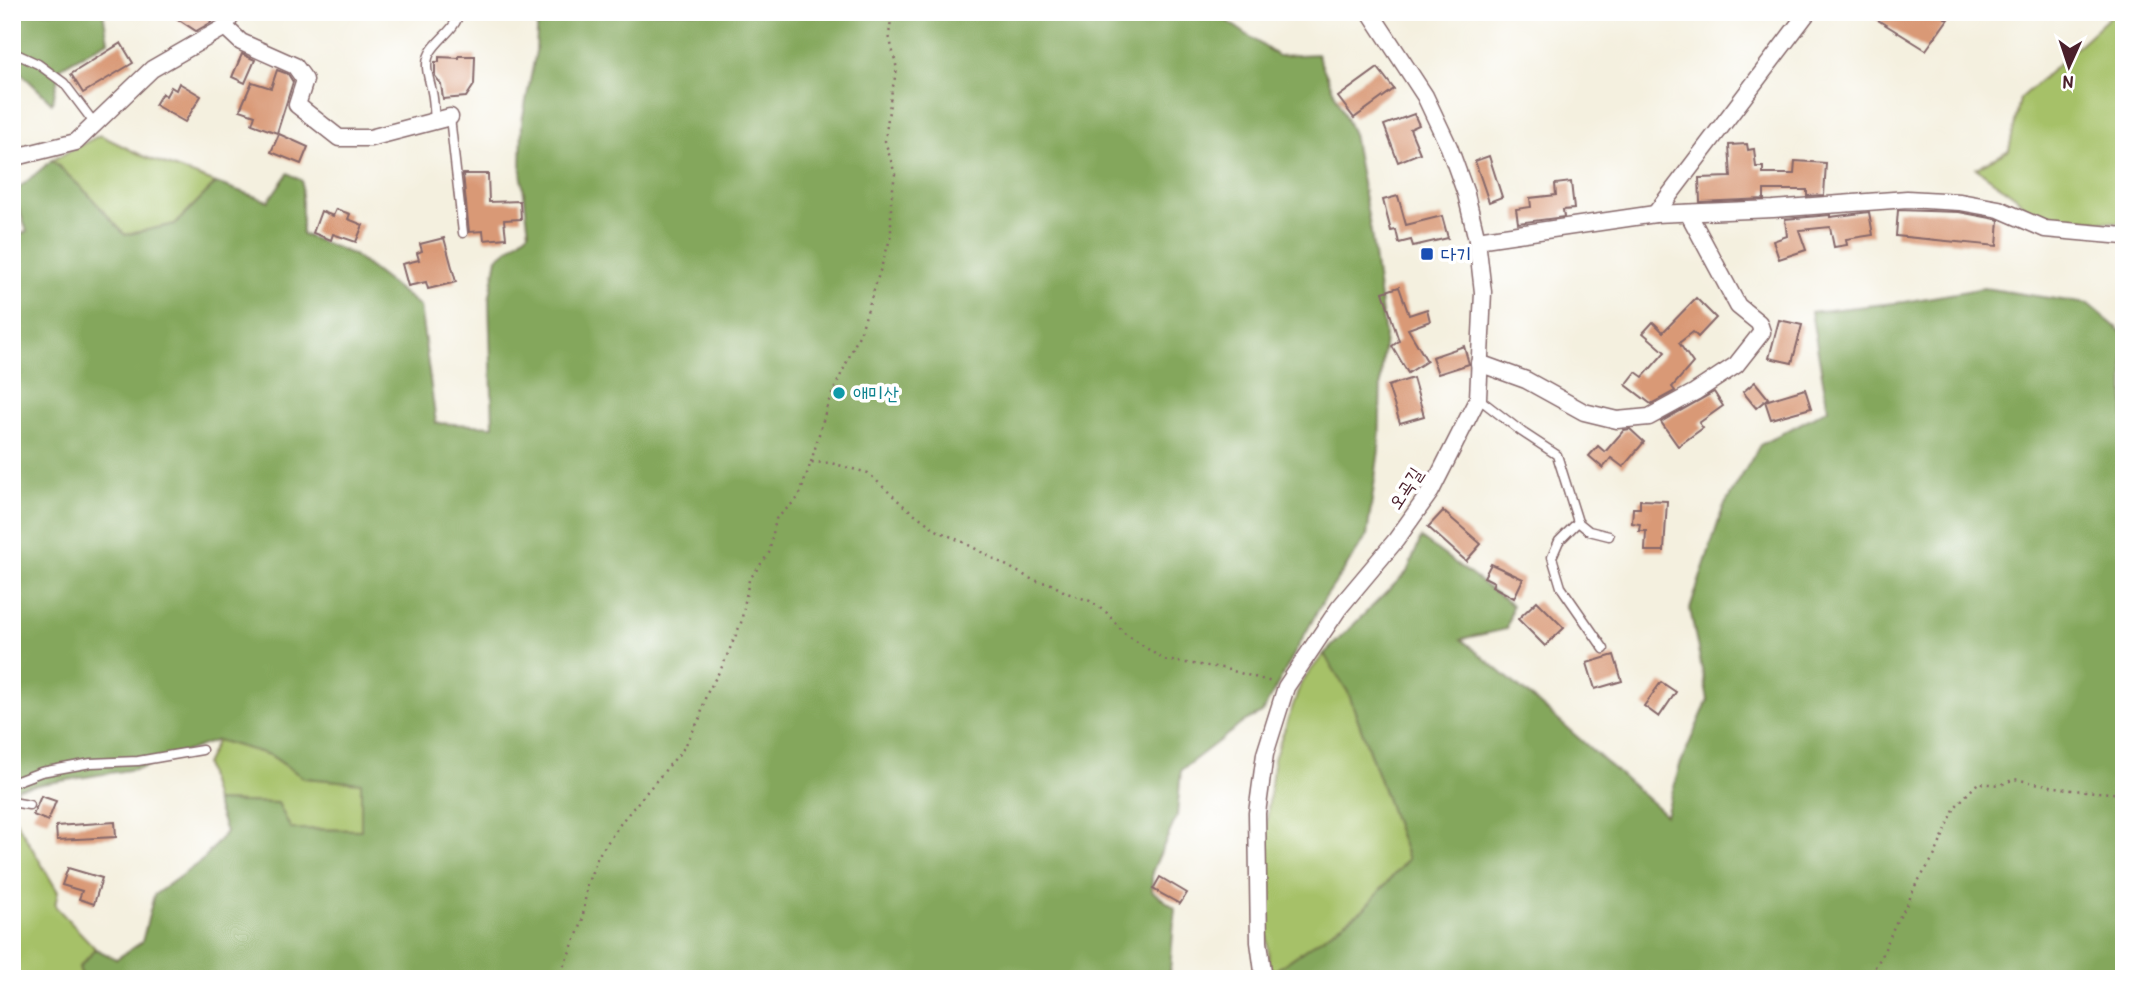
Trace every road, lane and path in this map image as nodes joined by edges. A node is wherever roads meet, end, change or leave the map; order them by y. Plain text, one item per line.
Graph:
1 (459, 12) edge
2 (892, 12) edge
3 (1370, 12) edge
4 (1808, 12) edge
5 (229, 20) edge
6 (12, 52) edge
7 (442, 119) junction
8 (95, 124) junction
9 (12, 158) edge
10 (1688, 213) junction
11 (1656, 214) junction
12 (463, 233) dead end
13 (2124, 236) edge
14 (1477, 240) junction
15 (1479, 363) junction
16 (1478, 398) junction
17 (811, 463) junction
18 (1578, 522) junction
19 (1609, 536) dead end
20 (1604, 649) dead end
21 (1286, 687) junction
22 (202, 750) dead end
23 (12, 783) edge
24 (2124, 794) edge
25 (12, 802) edge
26 (29, 805) dead end
27 (558, 979) edge
28 (1264, 979) edge
29 (1867, 979) edge

1 - 7 lane
2 - 17 path
3 - 14 street, 오곡길
4 - 11 street
5 - 7 street
5 - 8 street
6 - 8 lane
7 - 12 lane
8 - 9 street
10 - 11 street
10 - 13 street
10 - 15 street
11 - 14 street
14 - 15 street, 오곡길
15 - 16 street, 오곡길
16 - 18 lane
16 - 21 street, 오곡길
17 - 21 path
17 - 27 path
18 - 19 lane
18 - 20 lane
21 - 28 street, 오곡길
22 - 23 lane
24 - 29 path
25 - 26 lane

